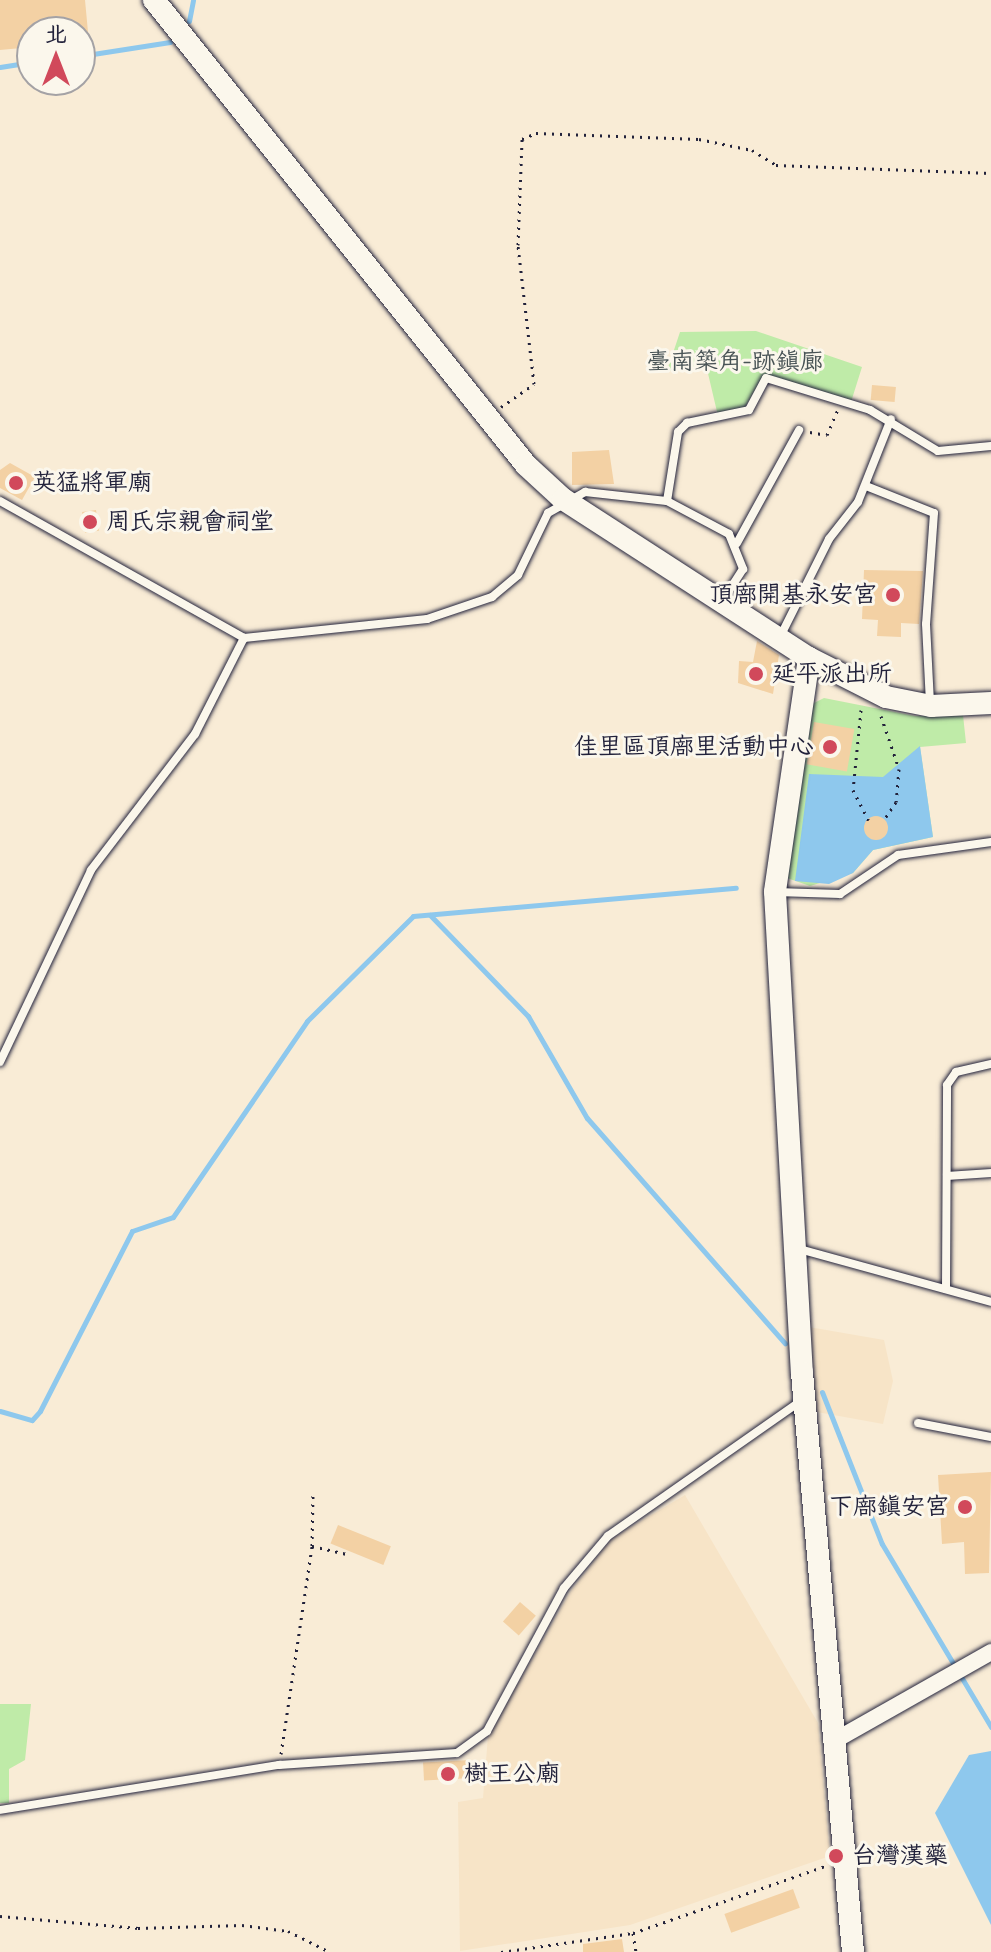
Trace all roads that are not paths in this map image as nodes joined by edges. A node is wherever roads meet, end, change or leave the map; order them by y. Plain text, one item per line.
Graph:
1 (154, 0) edge
2 (891, 419) junction
3 (799, 430) road end
4 (991, 446) edge
5 (866, 486) junction
6 (563, 499) junction
7 (0, 501) edge
8 (667, 501) junction
9 (737, 543) junction
10 (724, 599) junction
11 (244, 638) junction
12 (779, 639) junction
13 (809, 658) junction
14 (991, 703) edge
15 (931, 706) junction
16 (991, 842) edge
17 (775, 892) junction
18 (0, 1062) edge
19 (991, 1064) edge
20 (991, 1173) edge
21 (947, 1176) junction
22 (793, 1247) junction
23 (946, 1289) junction
24 (991, 1302) edge
25 (804, 1398) junction
26 (918, 1423) dead end
27 (991, 1437) edge
28 (991, 1652) edge
29 (832, 1742) junction
30 (0, 1810) edge
31 (853, 1952) edge

1 - 6 street
2 - 4 lane
2 - 5 lane
2 - 8 lane
3 - 9 lane
5 - 12 lane
5 - 15 lane
6 - 8 lane
6 - 10 street
6 - 11 lane
7 - 11 lane
8 - 9 lane
9 - 10 lane
10 - 12 street
11 - 18 lane
12 - 13 street
13 - 15 street
13 - 17 street
14 - 15 street
16 - 17 lane
17 - 22 street
19 - 21 lane
20 - 21 lane
21 - 23 lane
22 - 23 lane
22 - 25 street
23 - 24 lane
25 - 29 street
25 - 30 lane
26 - 27 lane
28 - 29 street
29 - 31 street

